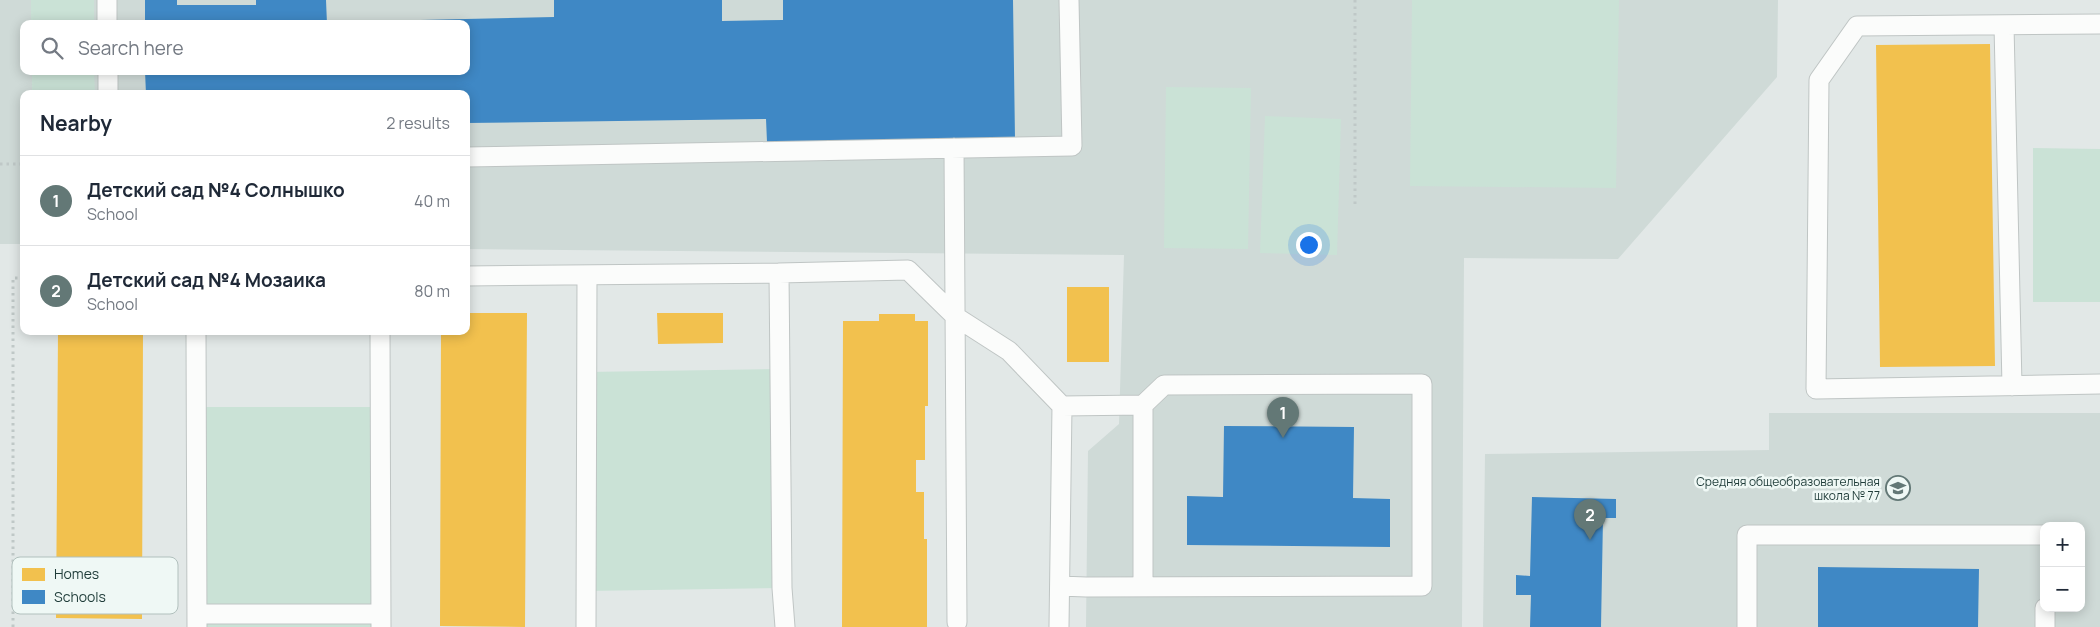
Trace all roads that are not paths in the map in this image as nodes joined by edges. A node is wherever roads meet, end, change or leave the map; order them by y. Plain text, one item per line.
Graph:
1 (107, 0) edge
2 (1069, 0) edge
3 (107, 20) edge
4 (2100, 24) edge
5 (2004, 25) junction
6 (108, 75) edge
7 (108, 90) edge
8 (954, 148) junction
9 (470, 157) edge
10 (778, 273) junction
11 (470, 276) edge
12 (587, 276) junction
13 (956, 317) junction
14 (196, 335) edge
15 (380, 335) edge
16 (2100, 384) edge
17 (2012, 386) junction
18 (1143, 404) junction
19 (1062, 406) junction
20 (2040, 535) edge
21 (1060, 586) junction
22 (1143, 586) junction
23 (2045, 612) edge
24 (197, 621) edge
25 (381, 621) edge
26 (957, 622) dead end
27 (586, 627) edge
28 (785, 627) edge
29 (1059, 627) edge
30 (1747, 627) edge
31 (2045, 627) edge

1 - 3 lane
2 - 8 lane
4 - 5 lane
5 - 17 lane
5 - 17 lane
6 - 7 lane
8 - 9 lane
8 - 13 lane
10 - 12 lane
10 - 13 lane
10 - 28 lane
11 - 12 lane
12 - 27 lane
13 - 19 lane
13 - 26 lane
14 - 24 lane
15 - 25 lane
16 - 17 lane
18 - 19 lane
18 - 22 lane
18 - 22 lane
19 - 21 lane
20 - 30 lane
21 - 22 lane
21 - 29 lane
23 - 31 lane
24 - 25 lane

